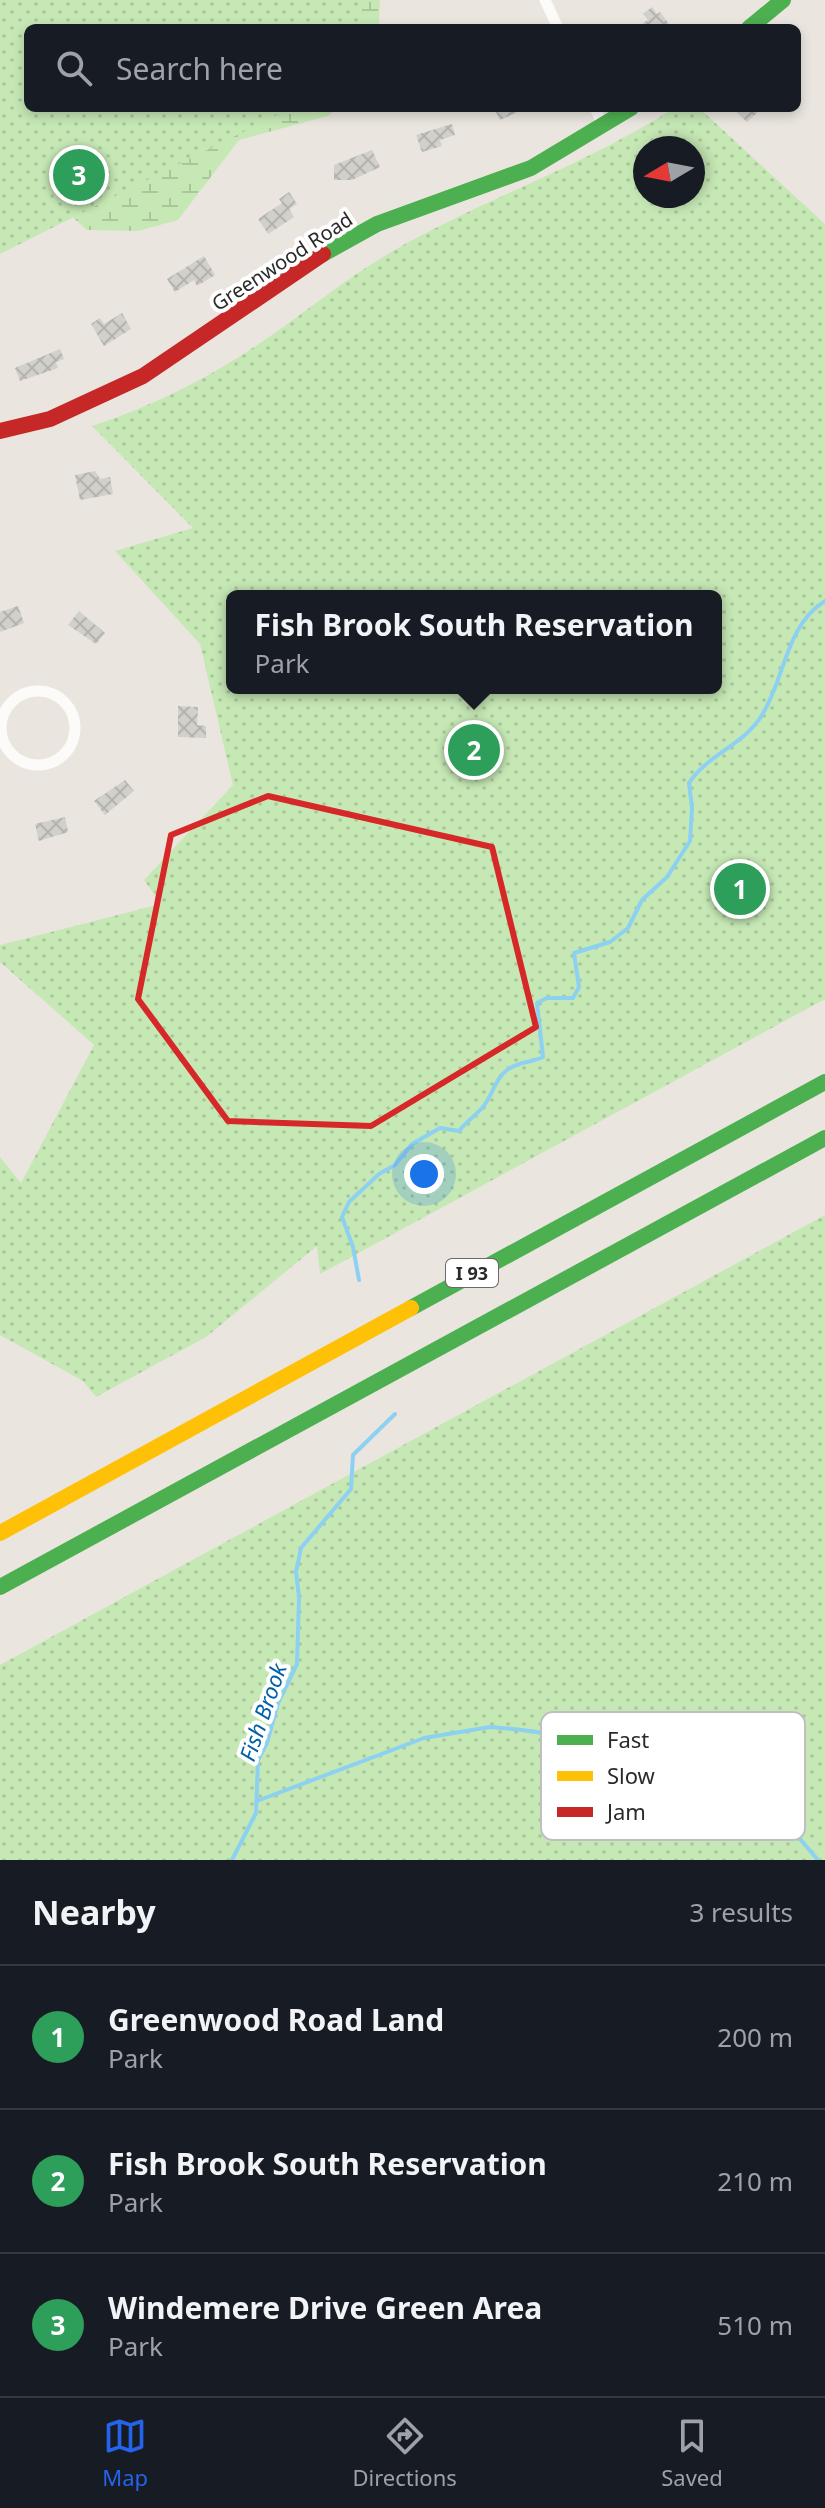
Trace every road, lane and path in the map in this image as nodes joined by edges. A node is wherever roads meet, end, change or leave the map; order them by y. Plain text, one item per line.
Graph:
1 (545, 0) edge
2 (783, 0) edge
3 (556, 24) edge
4 (754, 24) edge
5 (597, 112) edge
6 (625, 112) edge
7 (604, 127) junction
8 (0, 431) edge
9 (2, 743) edge
10 (825, 1082) edge
11 (825, 1138) edge
12 (0, 1533) edge
13 (0, 1587) edge

1 - 3 street
2 - 4 main road
5 - 7 street
6 - 7 main road, Greenwood Road
7 - 8 main road, Greenwood Road
9 - 9 street
10 - 12 main road, I 93
11 - 13 main road, I 93

